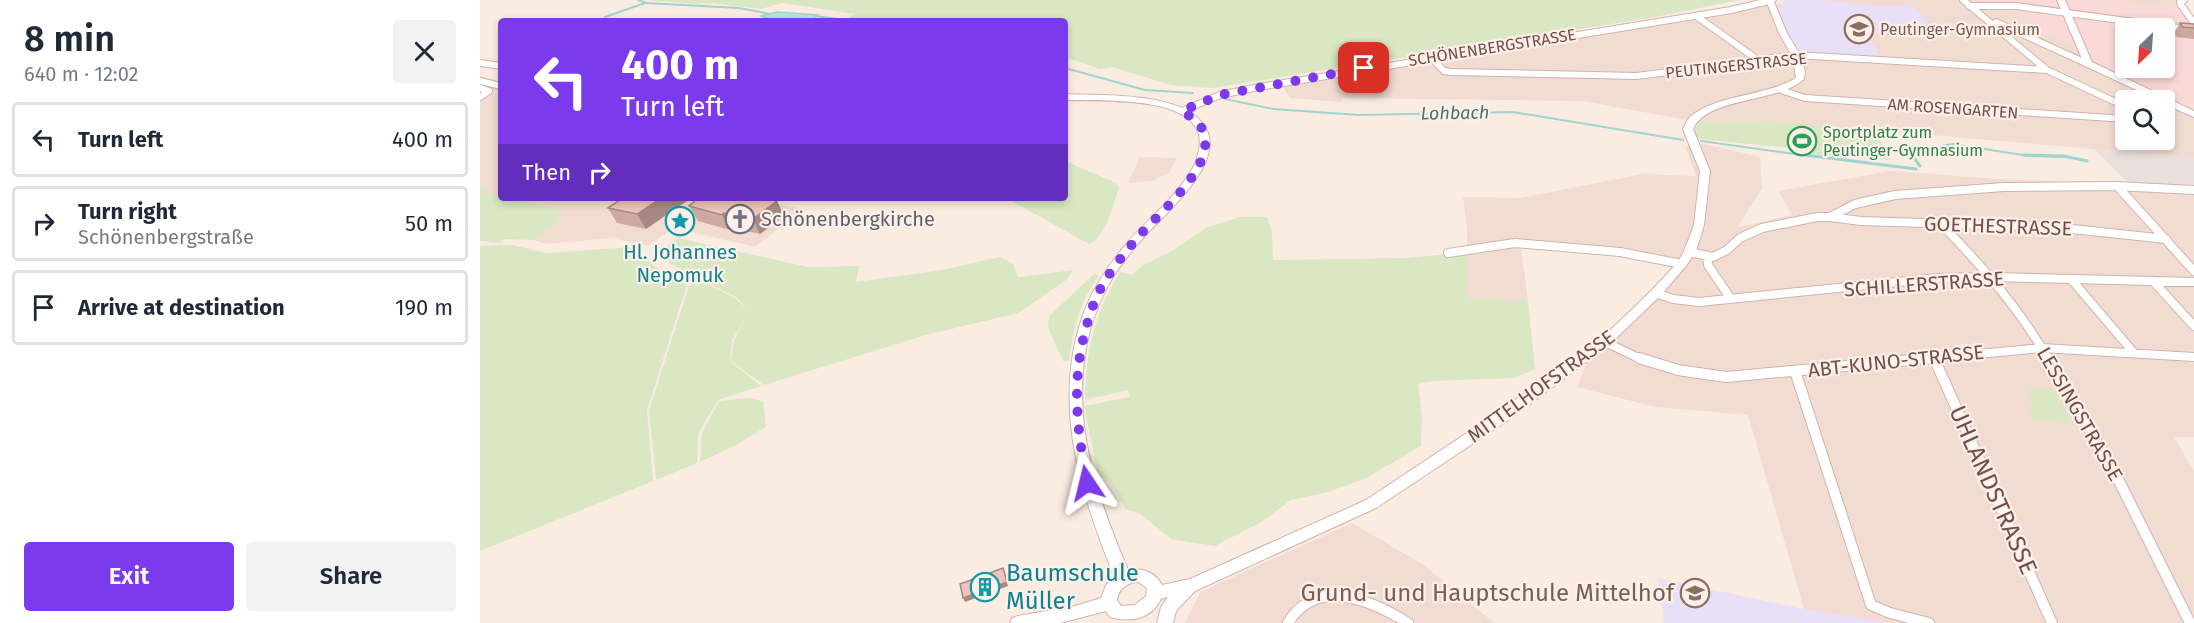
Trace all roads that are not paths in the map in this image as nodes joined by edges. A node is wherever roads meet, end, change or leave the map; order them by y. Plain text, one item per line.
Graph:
1 (1770, 0) edge
2 (1963, 0) edge
3 (2061, 0) edge
4 (2184, 0) edge
5 (1969, 6) junction
6 (2065, 12) junction
7 (1696, 16) junction
8 (1985, 17) junction
9 (2194, 23) edge
10 (2194, 30) edge
11 (1796, 55) junction
12 (1431, 57) junction
13 (1758, 60) junction
14 (480, 63) edge
15 (2088, 64) junction
16 (498, 66) edge
17 (2047, 70) junction
18 (480, 84) edge
19 (498, 86) edge
20 (1781, 90) junction
21 (2141, 90) edge
22 (480, 97) edge
23 (1068, 97) edge
24 (2115, 102) edge
25 (2175, 106) edge
26 (1182, 111) junction
27 (2194, 114) edge
28 (2115, 118) edge
29 (2118, 187) junction
30 (2194, 190) edge
31 (1830, 217) junction
32 (1941, 224) junction
33 (2166, 239) junction
34 (1448, 253) dead end
35 (1707, 256) junction
36 (1686, 258) junction
37 (2194, 270) edge
38 (1992, 277) junction
39 (2071, 279) junction
40 (2153, 281) junction
41 (2194, 282) edge
42 (1656, 292) junction
43 (1731, 299) junction
44 (2194, 326) edge
45 (1605, 342) junction
46 (2042, 348) junction
47 (2134, 353) junction
48 (1934, 357) junction
49 (2194, 357) edge
50 (1795, 371) junction
51 (1123, 578) junction
52 (1192, 585) junction
53 (1156, 593) junction
54 (1110, 603) junction
55 (1146, 617) edge
56 (1018, 623) edge
57 (1165, 623) edge
58 (1288, 623) edge
59 (1408, 623) edge
60 (1929, 623) edge
61 (2052, 623) edge
62 (2190, 623) edge

1 - 7 street, SCHÖNENBERGSTRASSE
1 - 11 street, MITTELHOFSTRASSE
2 - 5 street
3 - 6 street
4 - 9 street
5 - 6 street
5 - 8 street
6 - 10 street
6 - 15 street
7 - 12 street, SCHÖNENBERGSTRASSE
7 - 13 street
8 - 15 street
8 - 17 street
11 - 13 street, PEUTINGERSTRASSE
11 - 17 street, PEUTINGERSTRASSE
11 - 20 street, MITTELHOFSTRASSE
12 - 13 street, PEUTINGERSTRASSE
12 - 26 street, SCHÖNENBERGSTRASSE
14 - 16 street
15 - 21 street
17 - 24 street
18 - 19 street
18 - 22 street
20 - 28 street, AM ROSENGARTEN
20 - 36 street, MITTELHOFSTRASSE
23 - 26 street
25 - 27 street
26 - 51 street
29 - 30 street
29 - 31 street
29 - 33 street
31 - 32 street, GOETHESTRASSE
31 - 35 street
32 - 33 street, GOETHESTRASSE
32 - 38 street, LESSINGSTRASSE
33 - 37 street
34 - 36 street
35 - 36 street
35 - 43 street
36 - 42 street, MITTELHOFSTRASSE
38 - 39 street, SCHILLERSTRASSE
38 - 43 street, SCHILLERSTRASSE
38 - 46 street, LESSINGSTRASSE
39 - 40 street, SCHILLERSTRASSE
39 - 47 street
40 - 41 street, SCHILLERSTRASSE
40 - 44 street
42 - 43 street, SCHILLERSTRASSE
42 - 45 street, MITTELHOFSTRASSE
45 - 50 street, ABT-KUNO-STRASSE
45 - 52 street, MITTELHOFSTRASSE
46 - 47 street, ABT-KUNO-STRASSE
46 - 48 street, ABT-KUNO-STRASSE
46 - 62 street, LESSINGSTRASSE
47 - 49 street, ABT-KUNO-STRASSE
48 - 50 street, ABT-KUNO-STRASSE
48 - 61 street, UHLANDSTRASSE
50 - 60 street
51 - 53 street
51 - 54 street
52 - 53 street, MITTELHOFSTRASSE
52 - 57 street, MITTELHOFSTRASSE
53 - 55 street
54 - 55 street
54 - 56 street
58 - 59 street

